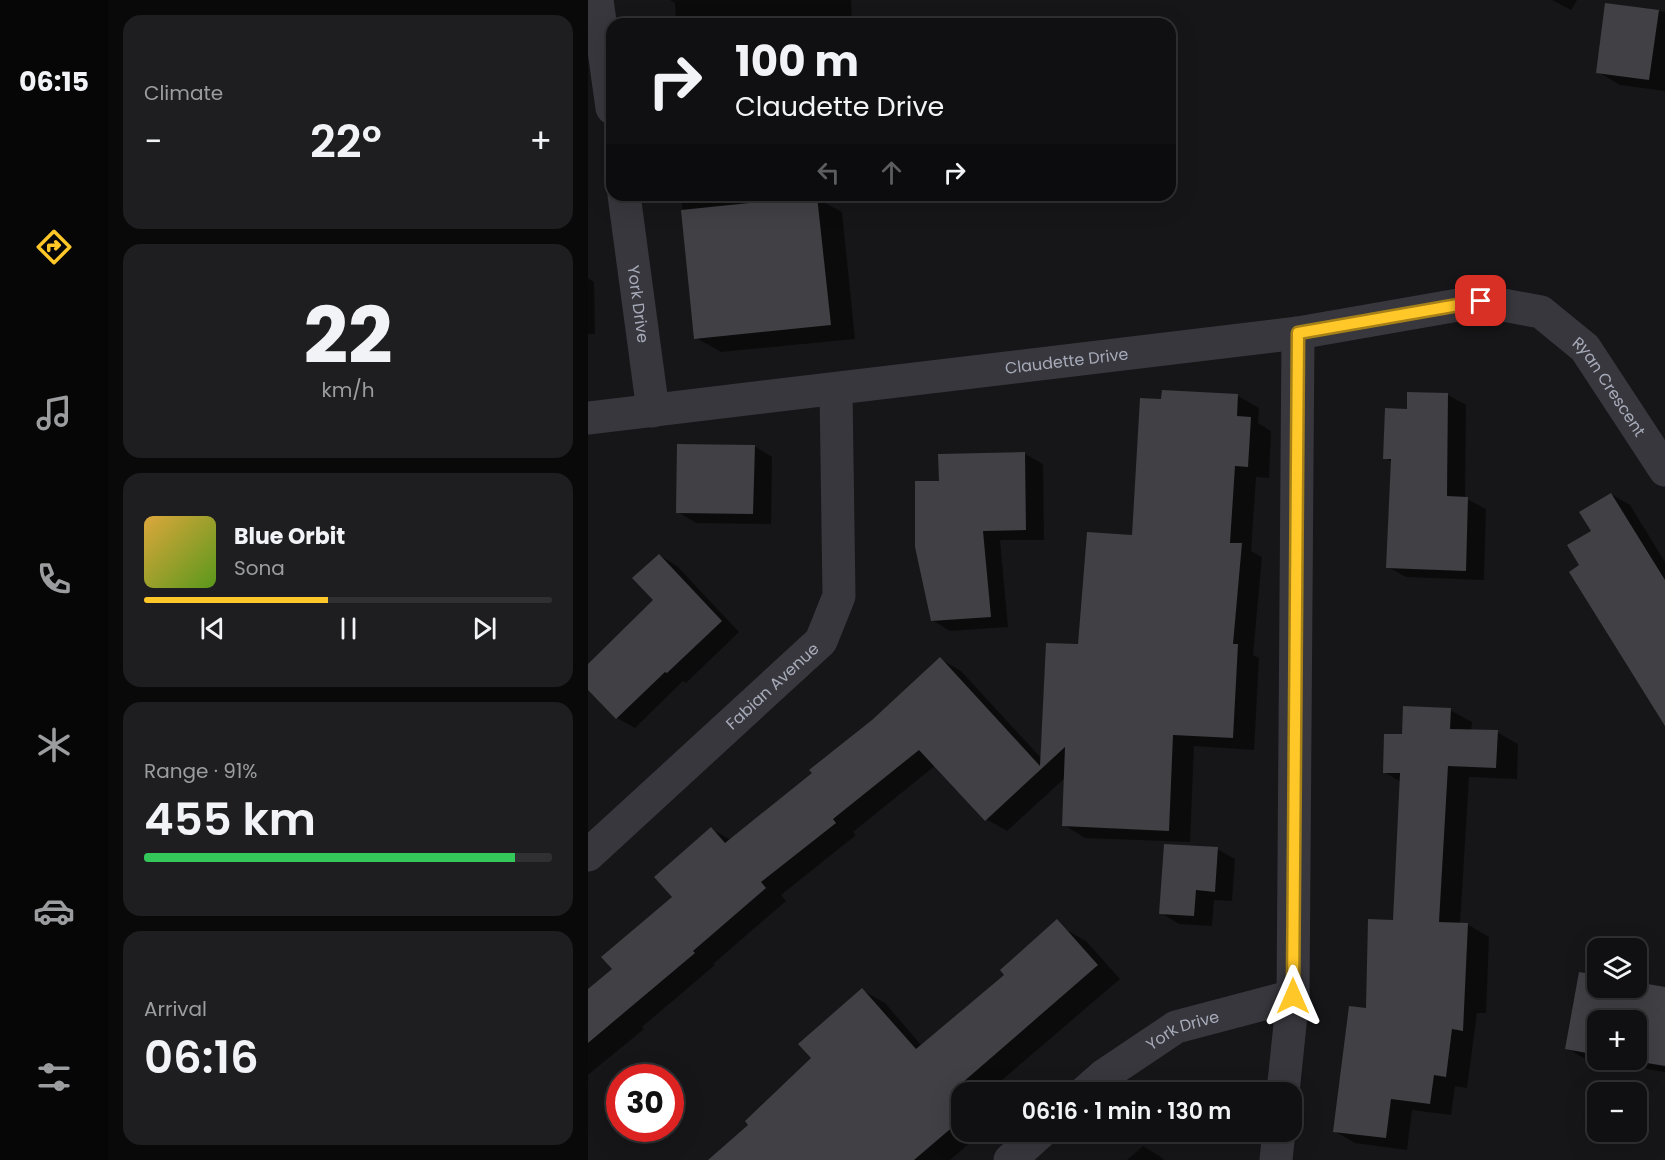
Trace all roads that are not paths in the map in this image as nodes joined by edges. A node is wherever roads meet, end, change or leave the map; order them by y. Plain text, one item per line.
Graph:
1 (597, 0) edge
2 (606, 65) edge
3 (625, 201) edge
4 (1541, 312) joint
5 (1298, 333) junction
6 (836, 390) junction
7 (653, 411) junction
8 (588, 418) edge
9 (1665, 470) edge
10 (588, 855) edge
11 (1293, 996) junction
12 (1096, 1082) edge
13 (1284, 1082) edge
14 (1030, 1142) edge
15 (1278, 1142) edge
16 (1010, 1160) edge
17 (1276, 1160) edge

1 - 2 street
3 - 7 street, York Drive
4 - 5 street, Claudette Drive
4 - 9 street, Ryan Crescent
5 - 6 street, Claudette Drive
5 - 11 street
6 - 7 street, Claudette Drive
6 - 10 street, Fabian Avenue
7 - 8 street, Claudette Drive
11 - 12 street, York Drive
11 - 13 street
14 - 16 street
15 - 17 street

